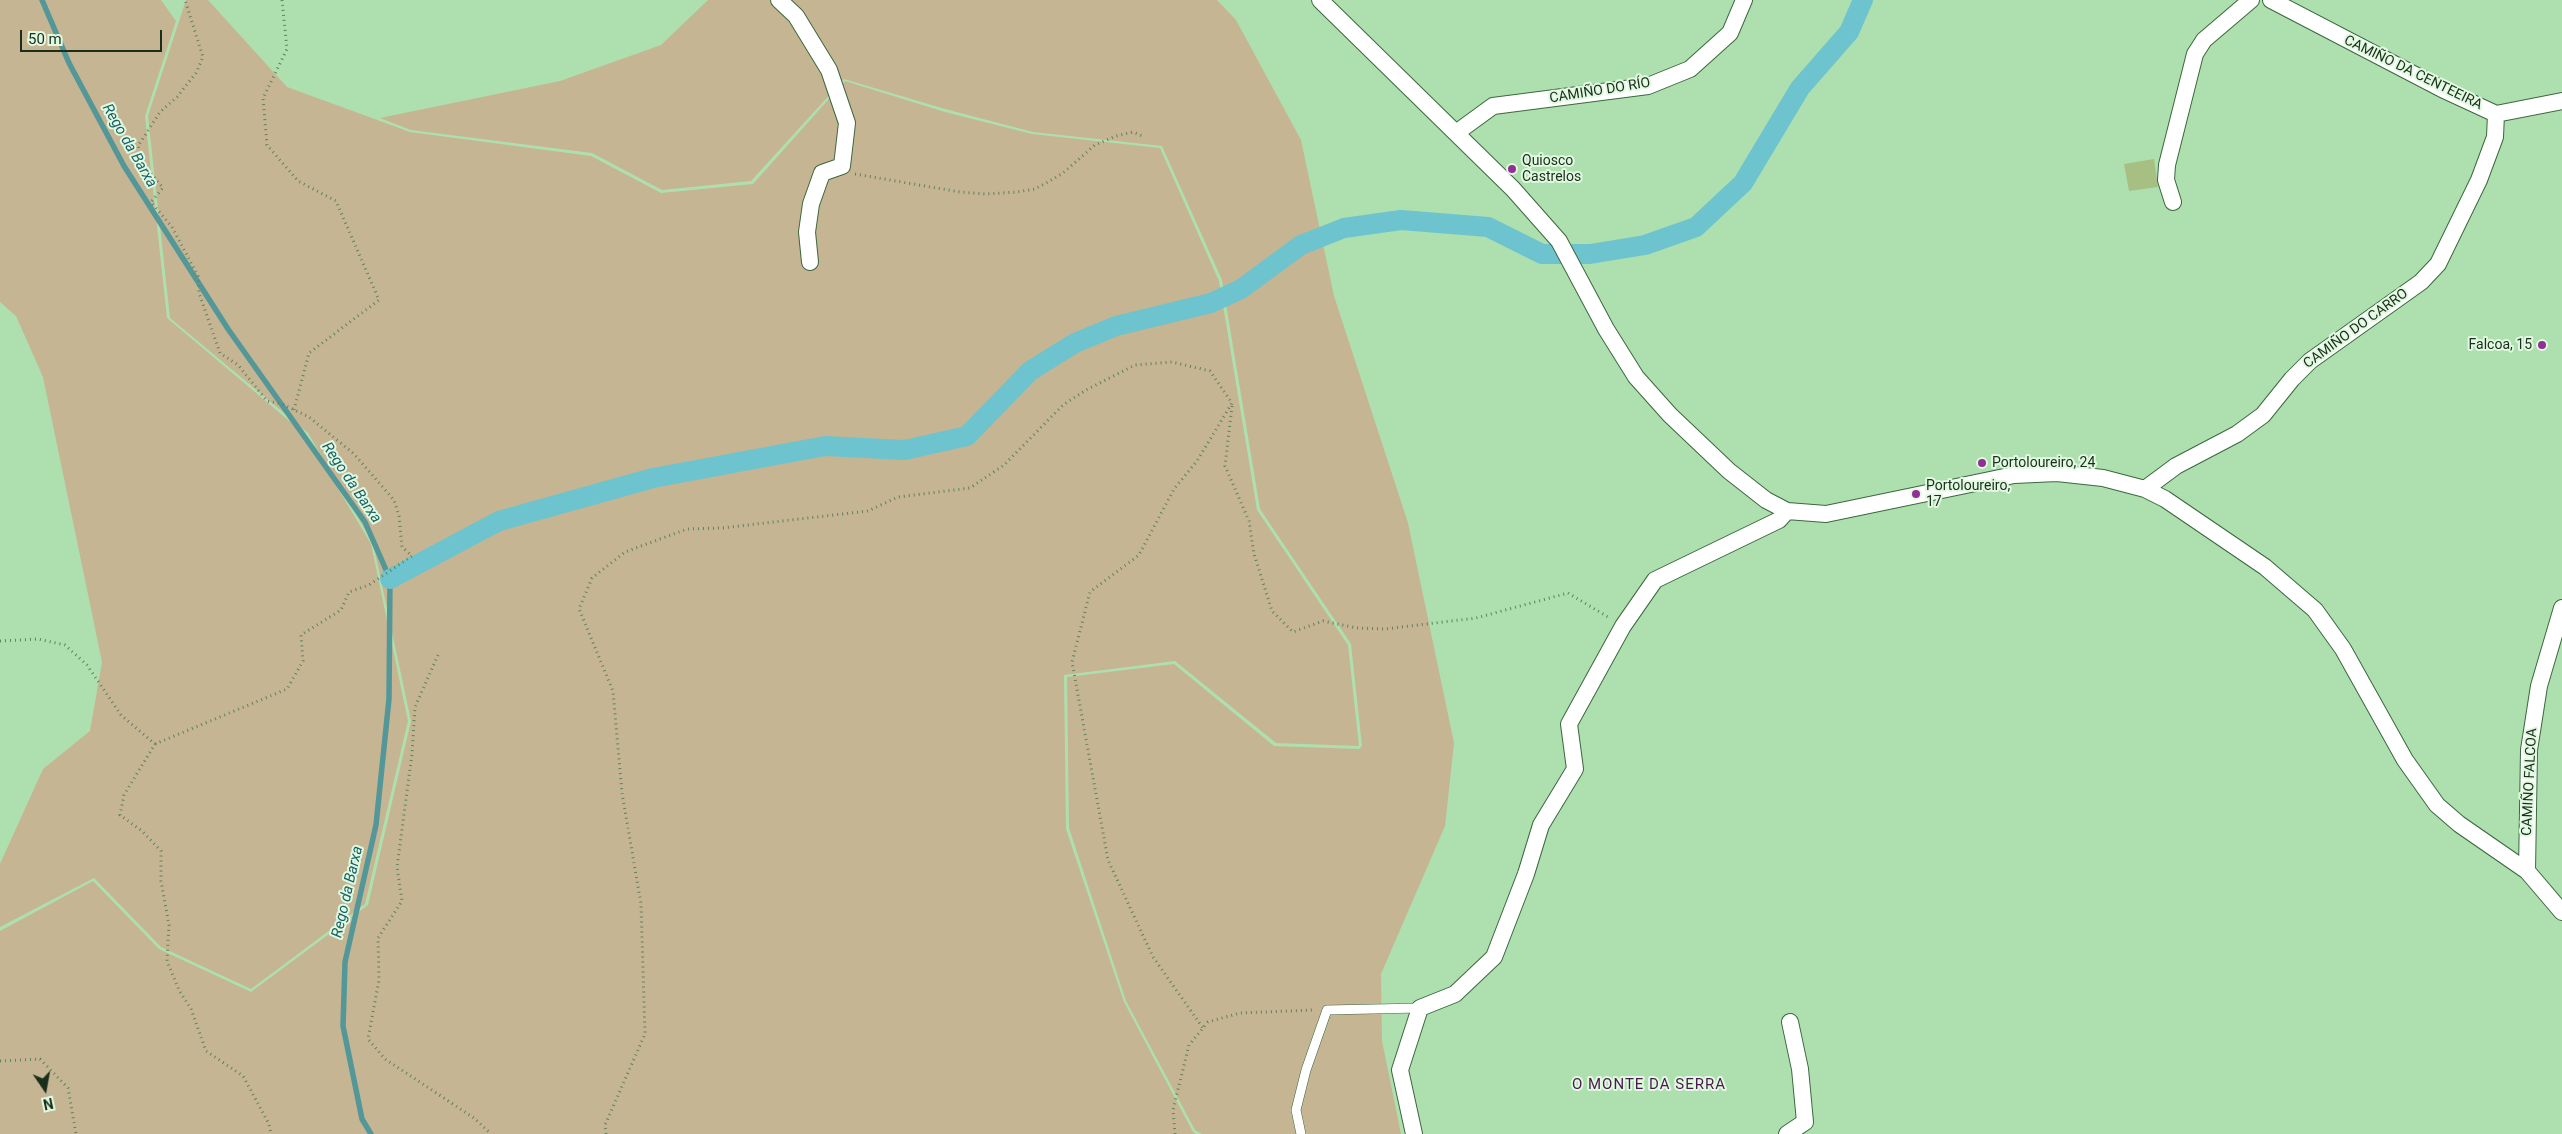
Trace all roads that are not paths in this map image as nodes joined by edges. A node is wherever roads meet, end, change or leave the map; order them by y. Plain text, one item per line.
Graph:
1 (779, 0) edge
2 (1320, 0) edge
3 (1744, 0) edge
4 (2251, 0) edge
5 (2271, 0) edge
6 (2562, 101) edge
7 (2496, 114) junction
8 (1456, 133) junction
9 (2173, 202) dead end
10 (810, 262) dead end
11 (2145, 489) junction
12 (1787, 511) junction
13 (2562, 608) edge
14 (2527, 871) junction
15 (2562, 912) edge
16 (1420, 1008) junction
17 (1790, 1022) dead end
18 (1301, 1134) edge
19 (1414, 1134) edge
20 (1787, 1134) edge

1 - 10 street
2 - 8 street
3 - 8 street, CAMIÑO DO RÍO
4 - 9 street
5 - 7 street, CAMIÑO DA CENTEEIRA
6 - 7 street, CAMIÑO DA CENTEEIRA
7 - 11 street, CAMIÑO DO CARRO
8 - 12 street
11 - 12 street
11 - 14 street
12 - 16 street
13 - 14 street, CAMIÑO FALCOA
14 - 15 street
16 - 18 lane
16 - 19 street
17 - 20 street

